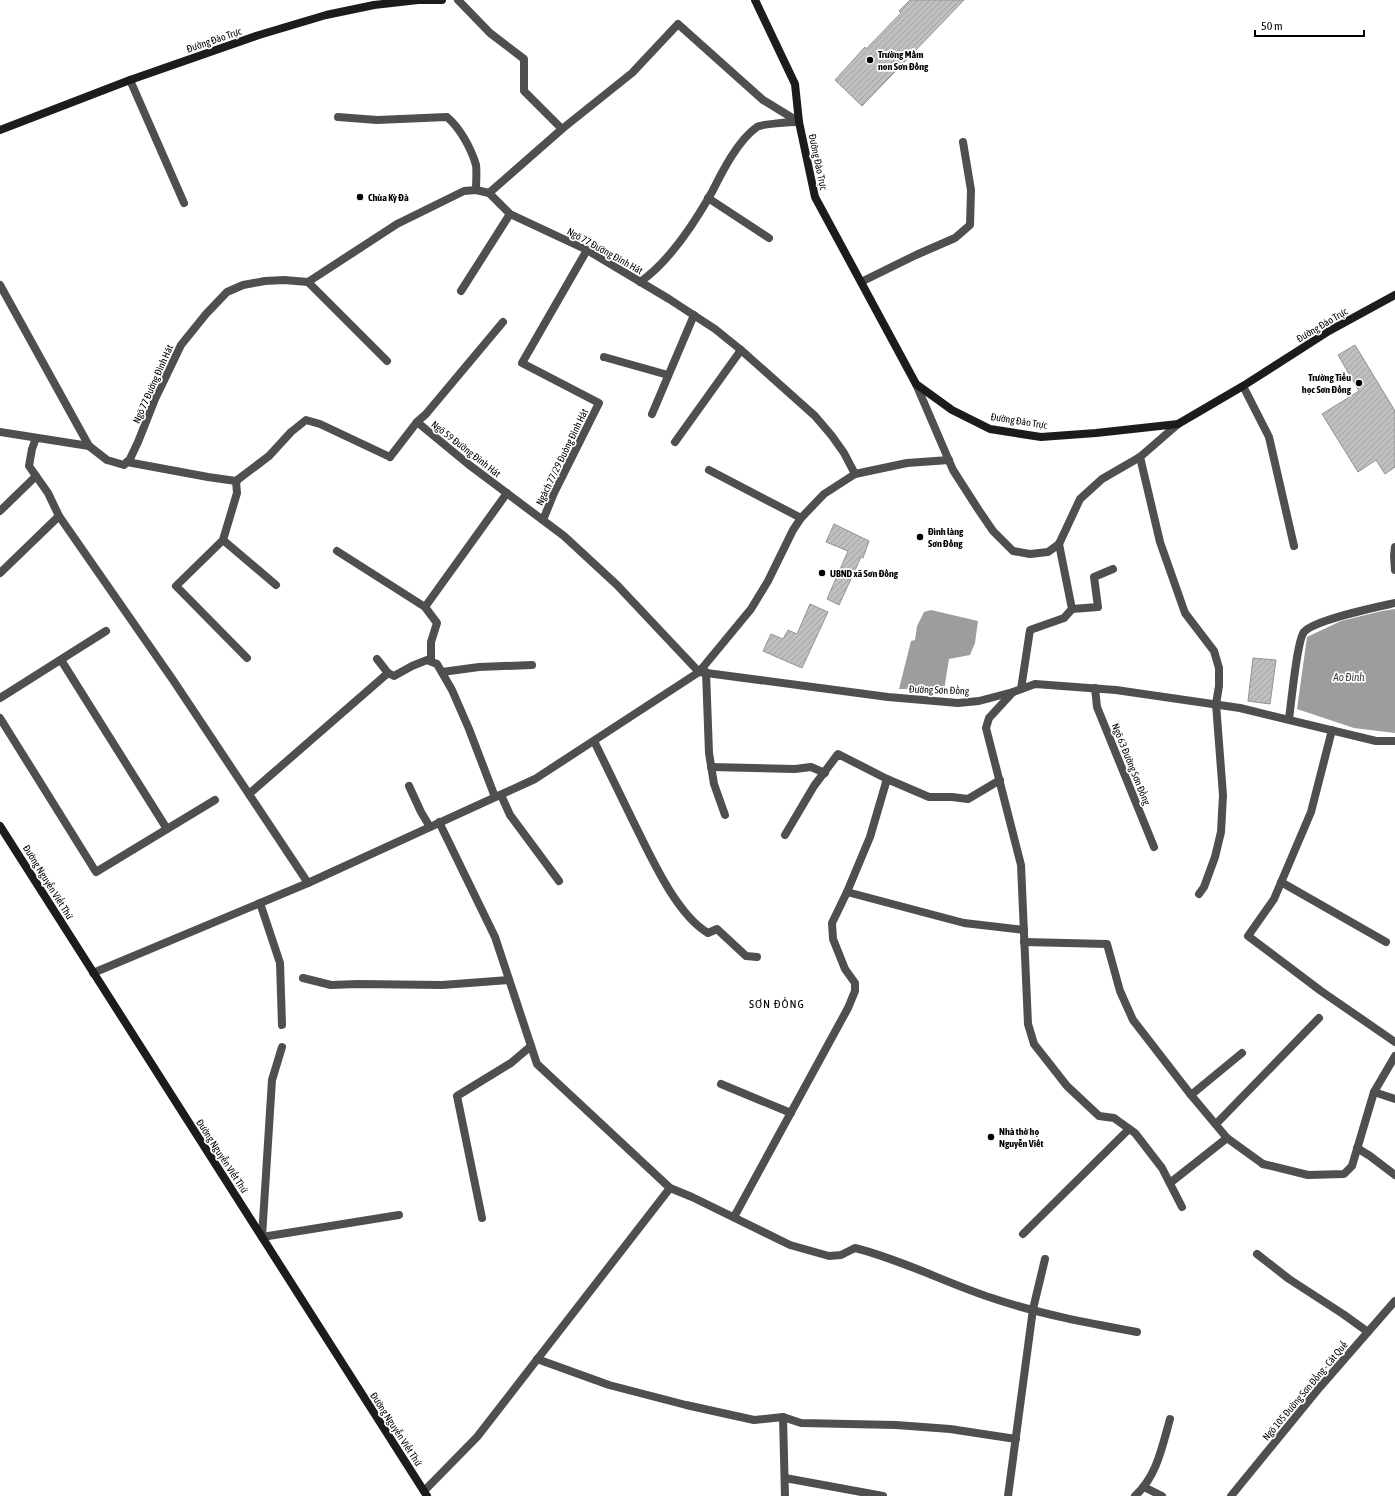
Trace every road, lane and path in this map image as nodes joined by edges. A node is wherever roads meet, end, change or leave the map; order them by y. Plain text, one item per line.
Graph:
1 (437, 0) edge
2 (442, 0) edge
3 (458, 0) edge
4 (755, 0) edge
5 (130, 80) junction
6 (338, 116) dead end
7 (799, 122) junction
8 (562, 129) junction
9 (0, 130) edge
10 (963, 142) dead end
11 (476, 190) junction
12 (489, 193) junction
13 (708, 198) junction
14 (184, 203) dead end
15 (510, 214) junction
16 (768, 238) dead end
17 (587, 250) junction
18 (308, 282) junction
19 (640, 282) junction
20 (862, 282) junction
21 (0, 285) edge
22 (461, 291) dead end
23 (1395, 295) edge
24 (694, 316) junction
25 (503, 322) dead end
26 (741, 350) junction
27 (604, 357) dead end
28 (387, 362) dead end
29 (668, 376) junction
30 (916, 384) junction
31 (1243, 386) junction
32 (652, 414) dead end
33 (417, 422) junction
34 (1178, 424) junction
35 (0, 432) edge
36 (36, 438) junction
37 (674, 442) dead end
38 (89, 446) junction
39 (1140, 457) junction
40 (949, 460) junction
41 (127, 462) junction
42 (709, 470) dead end
43 (855, 474) junction
44 (36, 476) junction
45 (236, 481) junction
46 (507, 493) junction
47 (0, 511) edge
48 (59, 516) junction
49 (801, 518) junction
50 (542, 520) junction
51 (223, 540) junction
52 (1059, 544) junction
53 (1294, 546) dead end
54 (1395, 547) edge
55 (337, 551) dead end
56 (1113, 569) dead end
57 (1395, 570) edge
58 (0, 573) edge
59 (276, 585) dead end
60 (1395, 603) edge
61 (425, 607) junction
62 (1072, 609) junction
63 (106, 631) dead end
64 (247, 658) dead end
65 (377, 659) dead end
66 (61, 660) junction
67 (430, 661) junction
68 (532, 665) dead end
69 (442, 672) junction
70 (703, 672) junction
71 (388, 673) junction
72 (1095, 688) junction
73 (1021, 689) junction
74 (1013, 692) junction
75 (0, 698) edge
76 (1216, 704) junction
77 (0, 718) edge
78 (1289, 719) junction
79 (1332, 730) junction
80 (594, 741) junction
81 (1395, 741) edge
82 (711, 767) junction
83 (825, 773) junction
84 (887, 778) junction
85 (1000, 780) junction
86 (409, 786) dead end
87 (249, 794) junction
88 (498, 796) junction
89 (215, 800) dead end
90 (725, 815) dead end
91 (439, 822) junction
92 (0, 826) edge
93 (430, 827) junction
94 (167, 829) junction
95 (785, 835) dead end
96 (1154, 847) dead end
97 (559, 881) dead end
98 (1281, 882) junction
99 (308, 883) junction
100 (847, 892) junction
101 (1198, 894) dead end
102 (260, 903) junction
103 (1024, 930) junction
104 (1024, 942) junction
105 (1386, 942) dead end
106 (757, 957) dead end
107 (93, 973) junction
108 (303, 978) dead end
109 (509, 980) junction
110 (1319, 1018) dead end
111 (282, 1025) dead end
112 (1395, 1042) edge
113 (531, 1046) junction
114 (282, 1048) dead end
115 (1242, 1053) dead end
116 (1395, 1056) edge
117 (721, 1084) dead end
118 (1374, 1092) junction
119 (1191, 1095) junction
120 (1395, 1099) edge
121 (791, 1113) junction
122 (1216, 1124) junction
123 (1129, 1129) junction
124 (1227, 1138) junction
125 (1357, 1148) junction
126 (1395, 1175) edge
127 (1170, 1183) junction
128 (670, 1188) junction
129 (1182, 1207) dead end
130 (399, 1215) dead end
131 (734, 1217) junction
132 (482, 1218) dead end
133 (1023, 1234) dead end
134 (262, 1237) junction
135 (1257, 1254) dead end
136 (1045, 1259) dead end
137 (1395, 1301) edge
138 (1033, 1309) junction
139 (1137, 1332) dead end
140 (1368, 1332) junction
141 (536, 1359) junction
142 (783, 1417) junction
143 (1170, 1419) dead end
144 (1016, 1439) junction
145 (785, 1478) junction
146 (1144, 1487) junction
147 (425, 1493) edge
148 (785, 1496) edge
149 (883, 1496) edge
150 (1008, 1496) edge
151 (1135, 1496) edge
152 (1162, 1496) edge
153 (1231, 1496) edge

1 - 2 street, Đường Đào Trực
1 - 5 street, Đường Đào Trực
3 - 8 street
4 - 7 street, Đường Đào Trực
5 - 9 street, Đường Đào Trực
5 - 14 street
6 - 11 street
7 - 8 street
7 - 13 street
7 - 20 street, Đường Đào Trực
8 - 12 street
10 - 20 street
11 - 12 street
11 - 18 street
12 - 15 street, Ngõ 77 Đường Đình Hát
13 - 16 street
13 - 19 street
15 - 17 street, Ngõ 77 Đường Đình Hát
15 - 22 street
17 - 19 street, Ngõ 77 Đường Đình Hát
17 - 50 street, Ngách 77/29 Đuòng Đình Hát
18 - 28 street
18 - 41 street, Ngõ 77 Đường Đình Hát
19 - 24 street, Ngõ 77 Đường Đình Hát
20 - 30 street, Đường Đào Trực
21 - 38 street
23 - 31 street, Đường Đào Trực
24 - 26 street, Ngõ 77 Đường Đình Hát
24 - 29 street
25 - 33 street
26 - 37 street
26 - 43 street, Ngõ 77 Đường Đình Hát
27 - 29 street
29 - 32 street
30 - 34 street, Đường Đào Trực
30 - 40 street
31 - 34 street, Đường Đào Trực
31 - 53 street
33 - 45 street, Ngõ 59 Đường Đình Hát
33 - 46 street, Ngõ 59 Đường Đình Hát
34 - 39 street
35 - 36 street
36 - 38 street
36 - 44 street
38 - 41 street
39 - 52 street
39 - 76 street
40 - 43 street
40 - 52 street
41 - 45 street
42 - 49 street
43 - 49 street
44 - 47 street
44 - 48 street
45 - 51 street
46 - 50 street, Ngõ 59 Đường Đình Hát
46 - 61 street
48 - 58 street
48 - 87 street
49 - 70 street
50 - 70 street, Ngõ 59 Đường Đình Hát
51 - 59 street
51 - 64 street
52 - 62 street
54 - 57 street
55 - 61 street
56 - 62 street
60 - 78 street
61 - 67 street
62 - 73 street
63 - 66 street
65 - 71 street
66 - 75 street
66 - 94 street
67 - 69 street
67 - 71 street
68 - 69 street
69 - 88 street
70 - 74 street, Đường Sơn Đồng
70 - 80 street
70 - 82 street
71 - 87 street
72 - 73 street, Đường Sơn Đồng
72 - 76 street, Đường Sơn Đồng
72 - 96 street, Ngõ 63 Đường Sơn Đồng
73 - 74 street, Đường Sơn Đồng
74 - 85 street
76 - 78 street, Đường Sơn Đồng
76 - 101 street
77 - 94 street
78 - 79 street, Đường Sơn Đồng
79 - 81 street, Đường Sơn Đồng
79 - 98 street
80 - 88 street
80 - 106 street
82 - 83 street
82 - 90 street
83 - 84 street
83 - 95 street
84 - 85 street
84 - 100 street
85 - 103 street
86 - 93 street
87 - 99 street
88 - 91 street
88 - 97 street
89 - 94 street
91 - 93 street
91 - 109 street
92 - 107 street, Đường Nguyễn Viết Thứ
93 - 99 street
98 - 105 street
98 - 112 street
99 - 102 street
100 - 103 street
100 - 121 street
102 - 107 street
102 - 111 street
103 - 104 street
104 - 119 street
104 - 123 street
107 - 134 street, Đường Nguyễn Viết Thứ
108 - 109 street
109 - 113 street
110 - 122 street
113 - 128 street
113 - 132 street
114 - 134 street
115 - 119 street
116 - 118 street
117 - 121 street
118 - 120 street
118 - 125 street
119 - 122 street
121 - 131 street
122 - 124 street
123 - 127 street
123 - 133 street
124 - 125 street
124 - 127 street
125 - 126 street
127 - 129 street
128 - 131 street
128 - 141 street
130 - 134 street
131 - 138 street
134 - 147 street, Đường Nguyễn Viết Thứ
135 - 140 street
136 - 138 street
137 - 140 street, Ngõ 105 Đường Sơn Đồng - Cát Quế
138 - 139 street
138 - 144 street
140 - 153 street, Ngõ 105 Đường Sơn Đồng - Cát Quế
141 - 142 street
141 - 147 street
142 - 144 street
142 - 145 street
143 - 146 street
144 - 150 street
145 - 148 street
145 - 149 street
146 - 151 street
146 - 152 street

